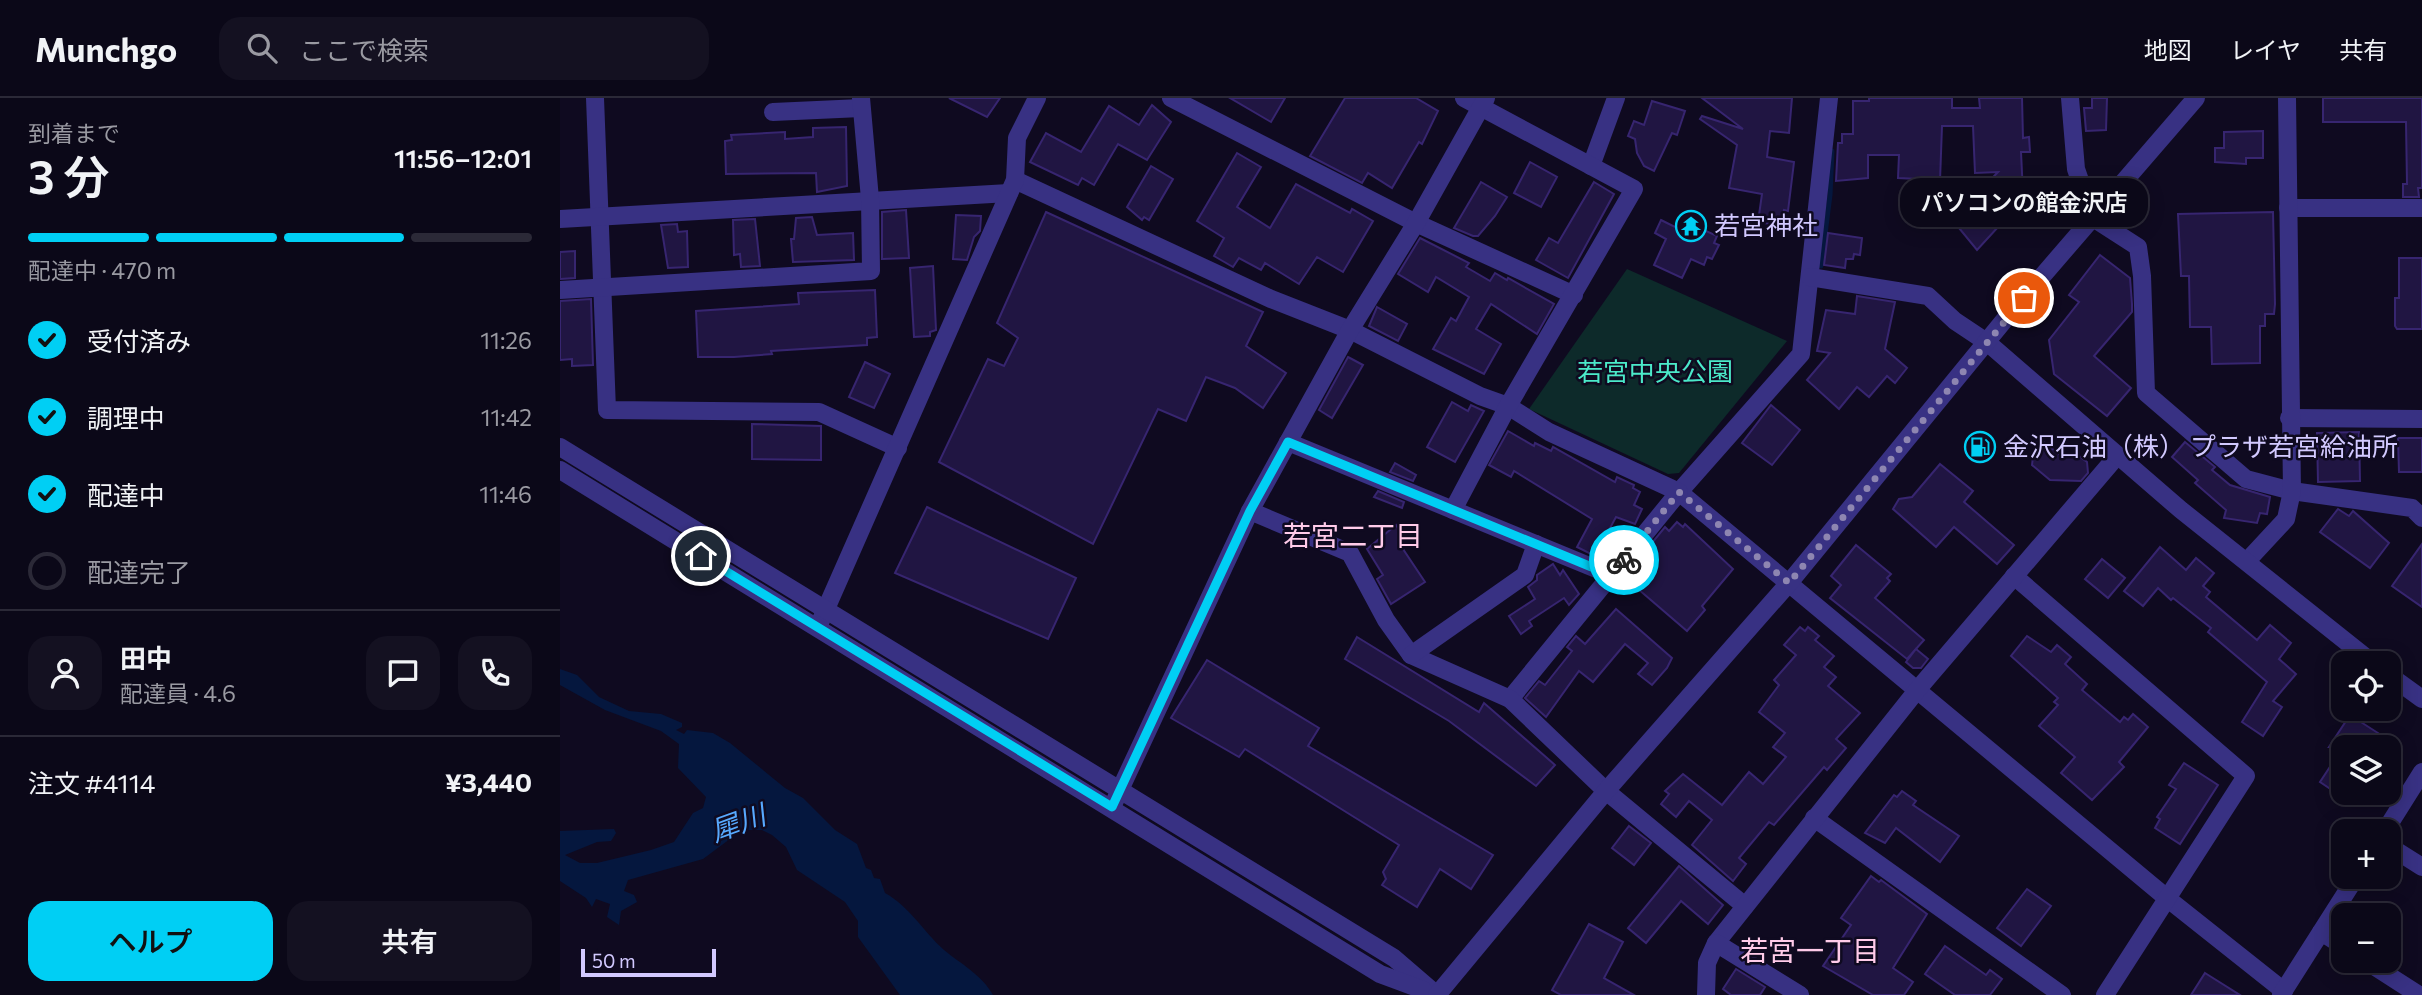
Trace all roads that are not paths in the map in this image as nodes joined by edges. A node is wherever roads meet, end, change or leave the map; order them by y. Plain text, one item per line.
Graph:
1 (596, 98) edge
2 (1037, 98) edge
3 (1171, 98) edge
4 (1464, 98) edge
5 (1616, 98) edge
6 (1829, 98) edge
7 (2070, 98) edge
8 (2196, 98) edge
9 (2287, 98) edge
10 (861, 103) edge
11 (1483, 103) edge
12 (773, 112) dead end
13 (1591, 166) junction
14 (1012, 186) junction
15 (870, 199) junction
16 (2288, 208) junction
17 (2422, 208) edge
18 (598, 217) junction
19 (2093, 218) junction
20 (560, 219) edge
21 (1416, 223) junction
22 (1810, 276) junction
23 (601, 287) junction
24 (560, 290) edge
25 (1574, 295) junction
26 (1350, 330) junction
27 (1988, 343) junction
28 (1508, 406) junction
29 (2289, 418) junction
30 (2422, 419) edge
31 (1288, 442) junction
32 (560, 447) edge
33 (898, 448) junction
34 (2117, 456) junction
35 (560, 470) edge
36 (2292, 491) junction
37 (1679, 492) junction
38 (1453, 510) junction
39 (1250, 511) junction
40 (2422, 519) edge
41 (1536, 544) junction
42 (2247, 561) junction
43 (1611, 575) junction
44 (2014, 576) junction
45 (1789, 583) junction
46 (822, 619) junction
47 (2358, 651) edge
48 (1411, 655) junction
49 (2401, 684) edge
50 (1918, 689) junction
51 (1510, 699) junction
52 (2422, 699) edge
53 (2422, 772) edge
54 (1121, 789) junction
55 (1606, 791) junction
56 (1112, 807) junction
57 (1814, 818) junction
58 (2393, 819) edge
59 (2401, 854) edge
60 (2422, 867) edge
61 (2349, 889) edge
62 (2168, 899) junction
63 (1745, 906) junction
64 (2321, 932) junction
65 (2331, 938) edge
66 (1716, 943) junction
67 (2385, 973) edge
68 (2282, 993) edge
69 (1437, 995) edge
70 (1706, 995) edge
71 (1800, 995) edge
72 (2062, 995) edge
73 (2105, 995) edge
74 (2419, 995) edge

1 - 18 street
2 - 14 street
3 - 21 street
4 - 11 street
5 - 13 street
6 - 22 street
7 - 19 street
8 - 19 street
9 - 16 street
10 - 12 street
10 - 15 street
11 - 13 street
11 - 21 street
13 - 25 street
14 - 15 street
14 - 26 street
14 - 33 street
15 - 18 street
15 - 23 street
16 - 17 street
16 - 29 street
18 - 20 street
18 - 23 street
19 - 27 street
19 - 36 street
21 - 25 street
21 - 26 street
22 - 27 street
22 - 37 street
23 - 24 street
23 - 33 street
25 - 28 street
26 - 28 street
26 - 31 street
27 - 34 street
27 - 45 street
28 - 37 street
28 - 38 street
29 - 30 street
29 - 36 street
31 - 38 street
31 - 39 street
32 - 46 street
33 - 46 street
34 - 42 street
34 - 44 street
35 - 46 street
36 - 40 street
36 - 42 street
37 - 43 street
37 - 45 street
38 - 41 street
39 - 48 street
39 - 54 street
41 - 43 street
41 - 48 street
42 - 47 street
43 - 51 street
44 - 50 street
44 - 62 street
45 - 50 street
45 - 55 street
46 - 54 street
46 - 56 street
48 - 51 street
49 - 52 street
50 - 57 street
50 - 62 street
51 - 55 street
53 - 58 street
54 - 56 street
54 - 69 street
55 - 63 street
55 - 69 street
56 - 69 street
57 - 63 street
57 - 72 street
59 - 60 street
61 - 64 street
62 - 68 street
62 - 73 street
63 - 66 street
64 - 65 street
64 - 68 street
66 - 70 street
66 - 71 street
67 - 74 street

